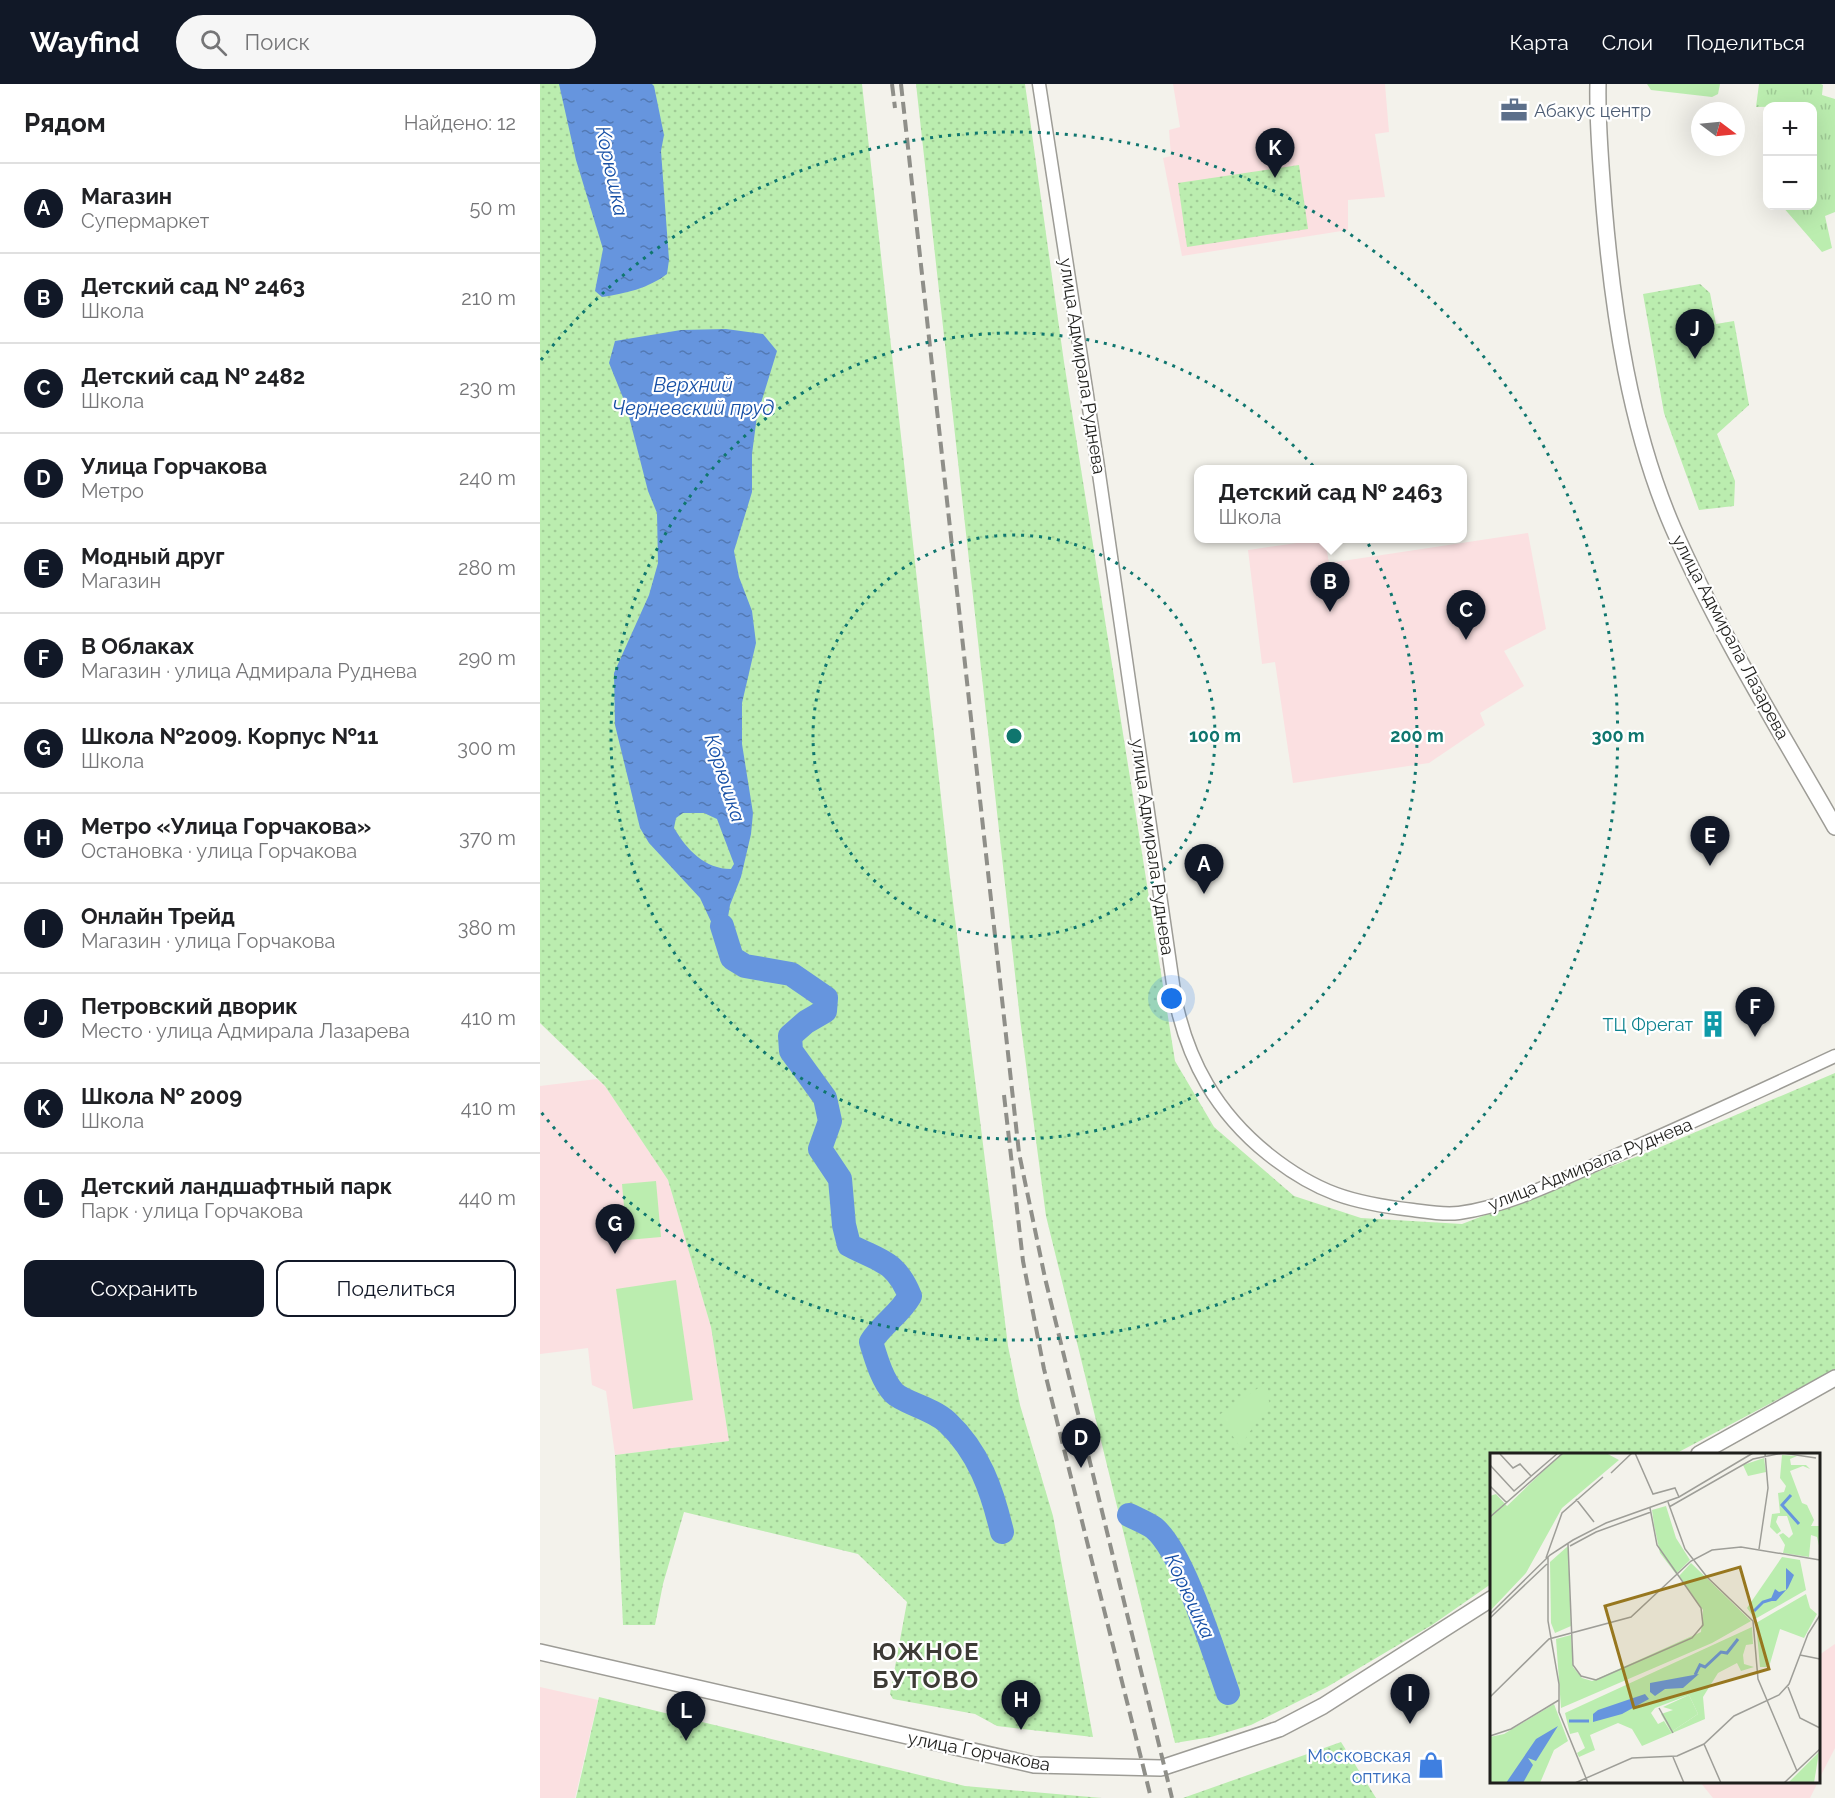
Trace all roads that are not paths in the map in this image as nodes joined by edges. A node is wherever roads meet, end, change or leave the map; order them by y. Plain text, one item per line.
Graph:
1 (1039, 84) edge
2 (1598, 84) edge
3 (1835, 827) edge
4 (1835, 1056) edge
5 (1835, 1378) edge
6 (1703, 1453) edge
7 (1490, 1600) edge
8 (540, 1653) edge

1 - 4 street, улица Адмирала Руднева
2 - 3 street, улица Адмирала Лазарева
5 - 6 street
7 - 8 street, улица Горчакова

